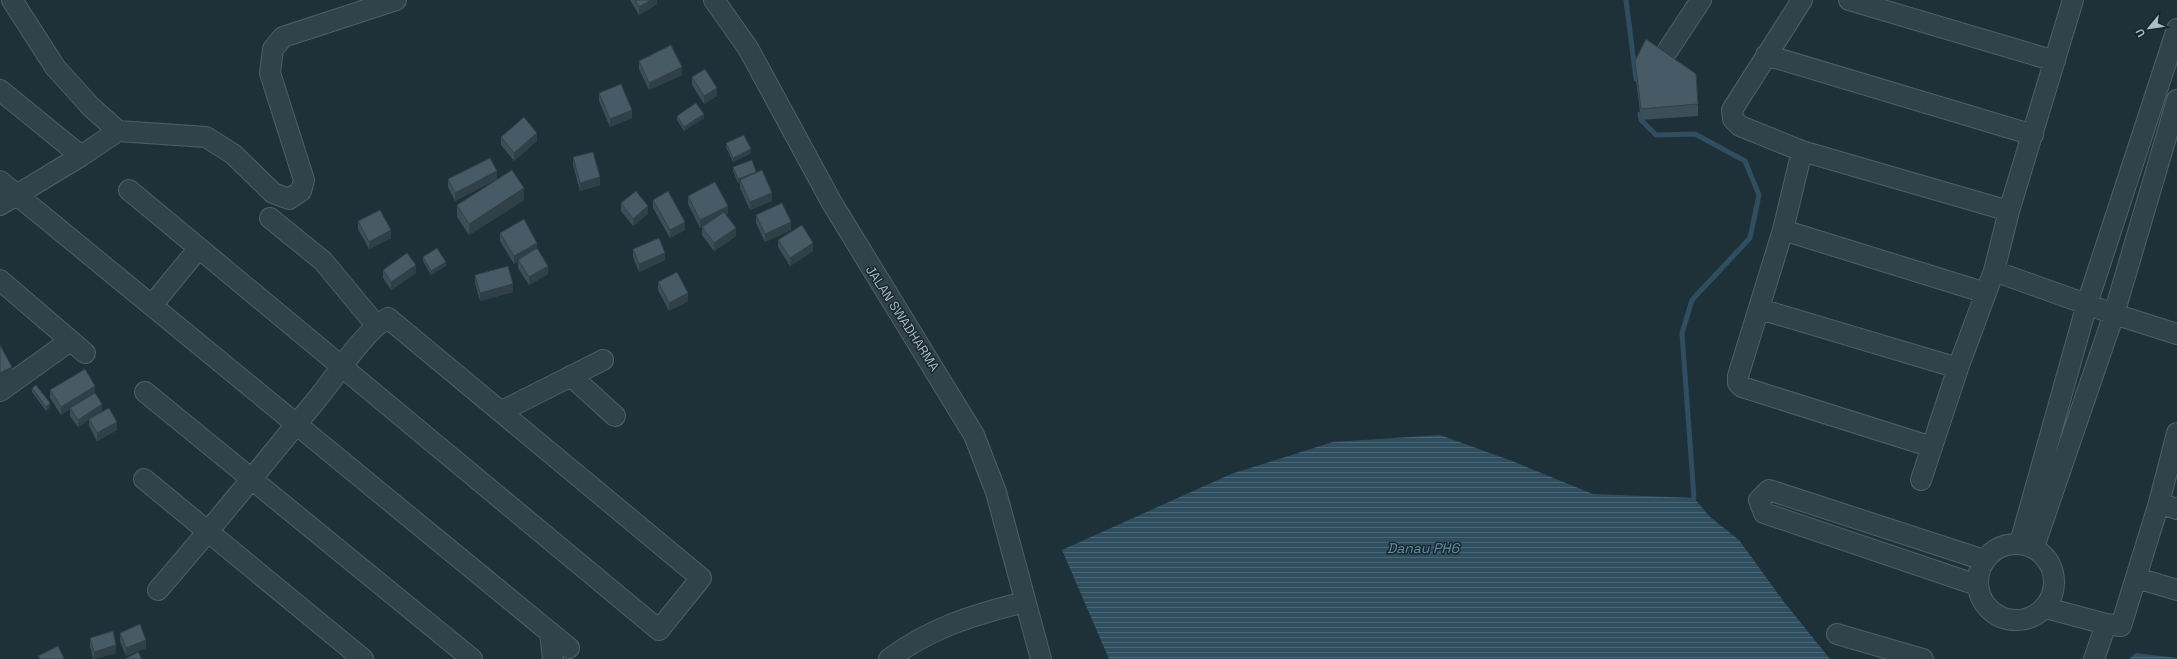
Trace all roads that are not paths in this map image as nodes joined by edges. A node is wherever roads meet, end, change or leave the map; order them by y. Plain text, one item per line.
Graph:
1 (12, 0) edge
2 (396, 0) edge
3 (714, 0) edge
4 (1701, 0) edge
5 (1802, 0) edge
6 (1849, 0) edge
7 (2074, 0) edge
8 (2177, 28) edge
9 (1668, 50) dead end
10 (1766, 55) junction
11 (2055, 61) junction
12 (0, 90) edge
13 (2177, 100) edge
14 (118, 130) junction
15 (2032, 135) junction
16 (1802, 151) junction
17 (81, 156) junction
18 (0, 181) edge
19 (129, 190) dead end
20 (18, 194) junction
21 (0, 205) edge
22 (2009, 211) junction
23 (270, 218) dead end
24 (1783, 230) junction
25 (199, 248) junction
26 (1994, 271) junction
27 (4, 291) edge
28 (1986, 293) junction
29 (2087, 304) junction
30 (152, 305) junction
31 (1760, 309) junction
32 (2114, 314) junction
33 (376, 325) junction
34 (2177, 334) edge
35 (603, 360) dead end
36 (342, 368) junction
37 (1958, 368) junction
38 (571, 376) junction
39 (0, 391) edge
40 (145, 392) dead end
41 (502, 411) junction
42 (615, 416) dead end
43 (297, 424) junction
44 (2177, 433) edge
45 (1932, 447) junction
46 (251, 478) junction
47 (144, 479) dead end
48 (1921, 480) dead end
49 (2168, 506) edge
50 (208, 532) junction
51 (2027, 545) junction
52 (1984, 560) junction
53 (2137, 578) junction
54 (1977, 585) junction
55 (158, 590) dead end
56 (2177, 590) edge
57 (1024, 602) junction
58 (2046, 608) junction
59 (2106, 624) junction
60 (550, 632) junction
61 (1837, 634) dead end
62 (569, 648) dead end
63 (363, 659) edge
64 (472, 659) edge
65 (553, 659) edge
66 (888, 659) edge
67 (1041, 659) edge
68 (1924, 659) edge
69 (2094, 659) edge

1 - 14 street
2 - 14 street
3 - 57 street, JALAN SWADHARMA
4 - 9 street
5 - 10 street
6 - 11 street
7 - 11 street
8 - 29 street
10 - 15 street
10 - 16 street
11 - 15 street
12 - 17 street
13 - 32 street
14 - 17 street
15 - 22 street
16 - 22 street
16 - 24 street
17 - 20 street
18 - 20 street
19 - 25 street
20 - 21 street
20 - 30 street
22 - 26 street
23 - 33 street
24 - 28 street
24 - 31 street
25 - 30 street
25 - 36 street
26 - 28 street
26 - 29 street
27 - 39 street
28 - 37 street
29 - 32 street
29 - 51 street
30 - 43 street
31 - 37 street
31 - 45 street
32 - 34 street
32 - 51 street
33 - 36 street
33 - 41 street
35 - 38 street
36 - 41 street
36 - 43 street
37 - 45 street
38 - 41 street
38 - 42 street
40 - 46 street
43 - 46 street
43 - 60 street
44 - 49 street
45 - 48 street
46 - 50 street
46 - 64 street
47 - 50 street
49 - 53 street
50 - 55 street
50 - 63 street
51 - 52 street
51 - 58 street
52 - 54 street
52 - 54 street
53 - 56 street
53 - 59 street
54 - 58 street
57 - 66 street
57 - 67 street, JALAN SWADHARMA
58 - 59 street
59 - 69 street
60 - 62 street
60 - 65 street
61 - 68 street

